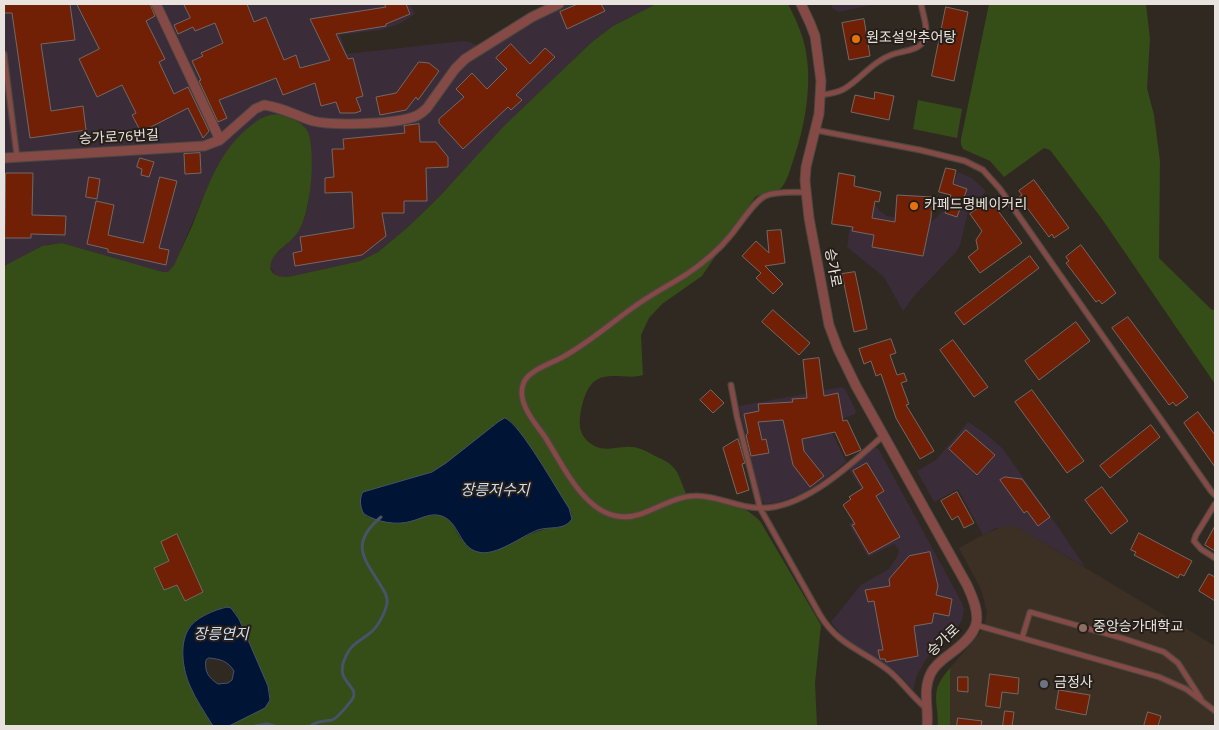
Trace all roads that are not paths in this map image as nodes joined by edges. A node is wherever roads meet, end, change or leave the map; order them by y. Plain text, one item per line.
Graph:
1 (156, 4) edge
2 (559, 4) edge
3 (801, 4) edge
4 (921, 4) edge
5 (4, 54) edge
6 (821, 95) junction
7 (815, 130) junction
8 (220, 140) junction
9 (18, 157) junction
10 (4, 158) edge
11 (806, 192) junction
12 (731, 385) dead end
13 (884, 435) junction
14 (1215, 495) edge
15 (1215, 504) edge
16 (760, 508) junction
17 (1215, 558) edge
18 (976, 625) junction
19 (1022, 638) junction
20 (1203, 702) junction
21 (927, 709) junction
22 (1215, 711) edge
23 (927, 726) edge

1 - 8 street
2 - 8 street, 승가로76번길
3 - 6 street, 승가로
4 - 6 lane
5 - 9 lane
6 - 7 street, 승가로
7 - 11 street, 승가로
7 - 14 lane
8 - 9 street, 승가로76번길
9 - 10 street, 승가로76번길
11 - 13 street, 승가로
11 - 16 lane
12 - 16 lane
13 - 16 lane
13 - 18 street, 승가로
15 - 17 lane
16 - 21 lane
18 - 19 lane
18 - 21 street, 승가로
19 - 20 lane
19 - 20 lane
20 - 22 lane
21 - 23 street, 승가로

